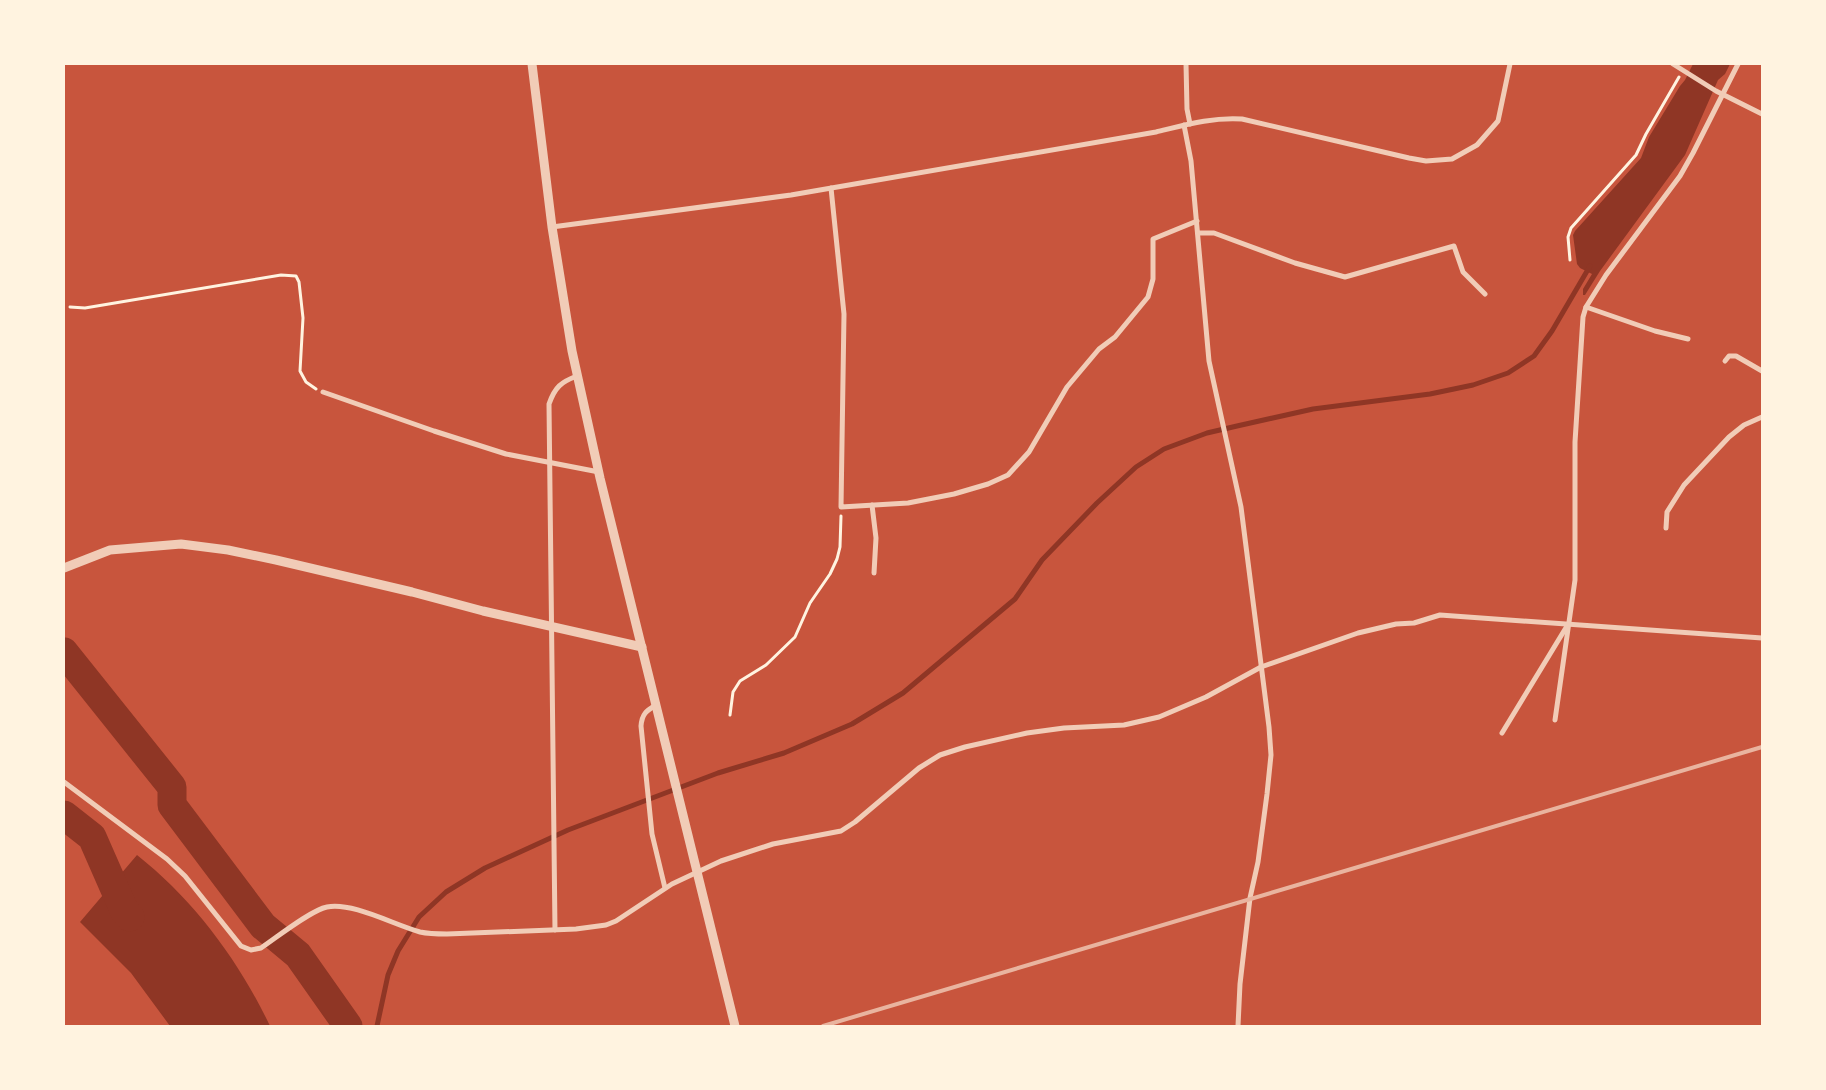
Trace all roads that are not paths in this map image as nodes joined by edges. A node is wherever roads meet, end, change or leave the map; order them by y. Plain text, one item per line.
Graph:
1 (532, 64) edge
2 (1186, 64) edge
3 (1510, 64) edge
4 (1673, 64) edge
5 (1738, 64) edge
6 (1723, 95) junction
7 (1762, 114) edge
8 (1187, 125) junction
9 (831, 188) junction
10 (1196, 222) junction
11 (552, 228) junction
12 (1198, 233) junction
13 (1485, 294) dead end
14 (1586, 307) junction
15 (1688, 339) dead end
16 (1724, 361) dead end
17 (1762, 371) edge
18 (577, 376) junction
19 (323, 392) road end
20 (1762, 417) edge
21 (549, 462) junction
22 (599, 472) junction
23 (872, 505) junction
24 (1666, 528) dead end
25 (64, 568) edge
26 (874, 573) dead end
27 (1568, 623) junction
28 (553, 627) junction
29 (1762, 638) edge
30 (642, 647) junction
31 (1261, 667) junction
32 (656, 705) junction
33 (1555, 720) dead end
34 (1502, 733) dead end
35 (64, 782) edge
36 (665, 888) junction
37 (555, 930) junction
38 (735, 1026) edge
39 (1238, 1026) edge

1 - 11 street
2 - 8 street
3 - 8 street
4 - 6 street
5 - 6 street
6 - 7 street
6 - 14 street
8 - 9 street
8 - 10 street
9 - 11 street
9 - 23 street
10 - 12 street
10 - 23 street
11 - 18 street
12 - 13 street
12 - 31 street
14 - 15 street
14 - 27 street
16 - 17 street
18 - 21 street
18 - 22 street
19 - 21 street
20 - 24 street
21 - 22 street
21 - 28 street
22 - 30 street
23 - 26 street
25 - 28 street
27 - 29 street
27 - 31 street
27 - 33 street
27 - 34 street
28 - 30 street
28 - 37 street
30 - 32 street
31 - 36 street
31 - 39 street
32 - 36 street
32 - 38 street
35 - 37 street
36 - 37 street

